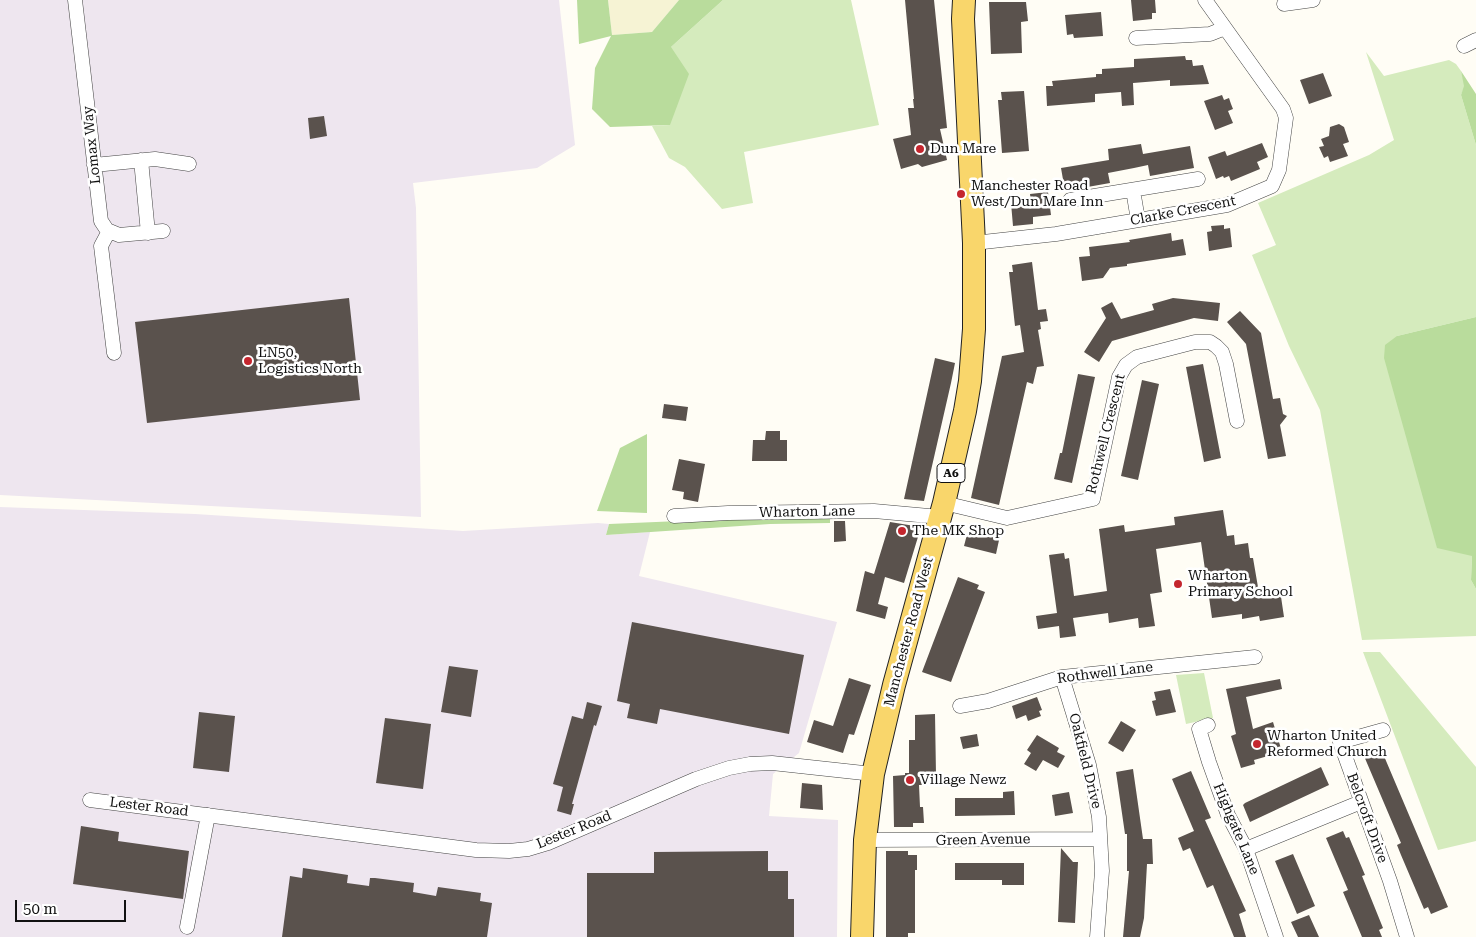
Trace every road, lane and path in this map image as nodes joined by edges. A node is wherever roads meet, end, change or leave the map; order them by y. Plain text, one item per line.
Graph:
1 (75, 0) edge
2 (964, 0) edge
3 (1205, 0) edge
4 (1313, 0) edge
5 (1284, 4) dead end
6 (1225, 28) junction
7 (1136, 38) dead end
8 (140, 160) junction
9 (189, 164) dead end
10 (94, 165) junction
11 (1198, 179) dead end
12 (1133, 190) junction
13 (1070, 200) dead end
14 (1138, 220) junction
15 (109, 231) junction
16 (163, 231) dead end
17 (148, 233) junction
18 (974, 243) junction
19 (114, 353) dead end
20 (1237, 421) dead end
21 (942, 510) junction
22 (674, 516) dead end
23 (1255, 657) dead end
24 (1062, 677) junction
25 (960, 706) dead end
26 (1208, 725) dead end
27 (1383, 730) dead end
28 (873, 774) junction
29 (90, 800) dead end
30 (1361, 802) junction
31 (208, 815) junction
32 (1100, 838) junction
33 (865, 840) junction
34 (1246, 849) junction
35 (187, 927) dead end
36 (862, 937) edge
37 (1097, 937) edge
38 (1276, 937) edge
39 (1407, 937) edge

1 - 10 street, Lomax Way
2 - 18 main road, Manchester Road West / A6
3 - 6 street, Clarke Crescent
4 - 5 street
6 - 7 street
6 - 14 street, Clarke Crescent
8 - 9 street
8 - 10 street
8 - 17 street
10 - 15 street, Lomax Way
11 - 12 street
12 - 13 street
12 - 14 street
14 - 18 street, Clarke Crescent
15 - 17 street
15 - 19 street
16 - 17 street
18 - 21 main road, Manchester Road West / A6
20 - 21 street, Rothwell Crescent
21 - 22 street, Wharton Lane
21 - 28 main road, Manchester Road West / A6
23 - 24 street, Rothwell Lane
24 - 25 street, Rothwell Lane
24 - 32 street, Oakfield Drive
26 - 34 street, Highgate Lane
27 - 30 street, Belcroft Drive
28 - 31 street, Lester Road
28 - 33 main road, Manchester Road West / A6
29 - 31 street, Lester Road
30 - 34 street
30 - 39 street, Belcroft Drive
31 - 35 street, Lester Road
32 - 33 street, Green Avenue
32 - 37 street, Oakfield Drive
33 - 36 main road, Manchester Road West / A6
34 - 38 street, Highgate Lane

